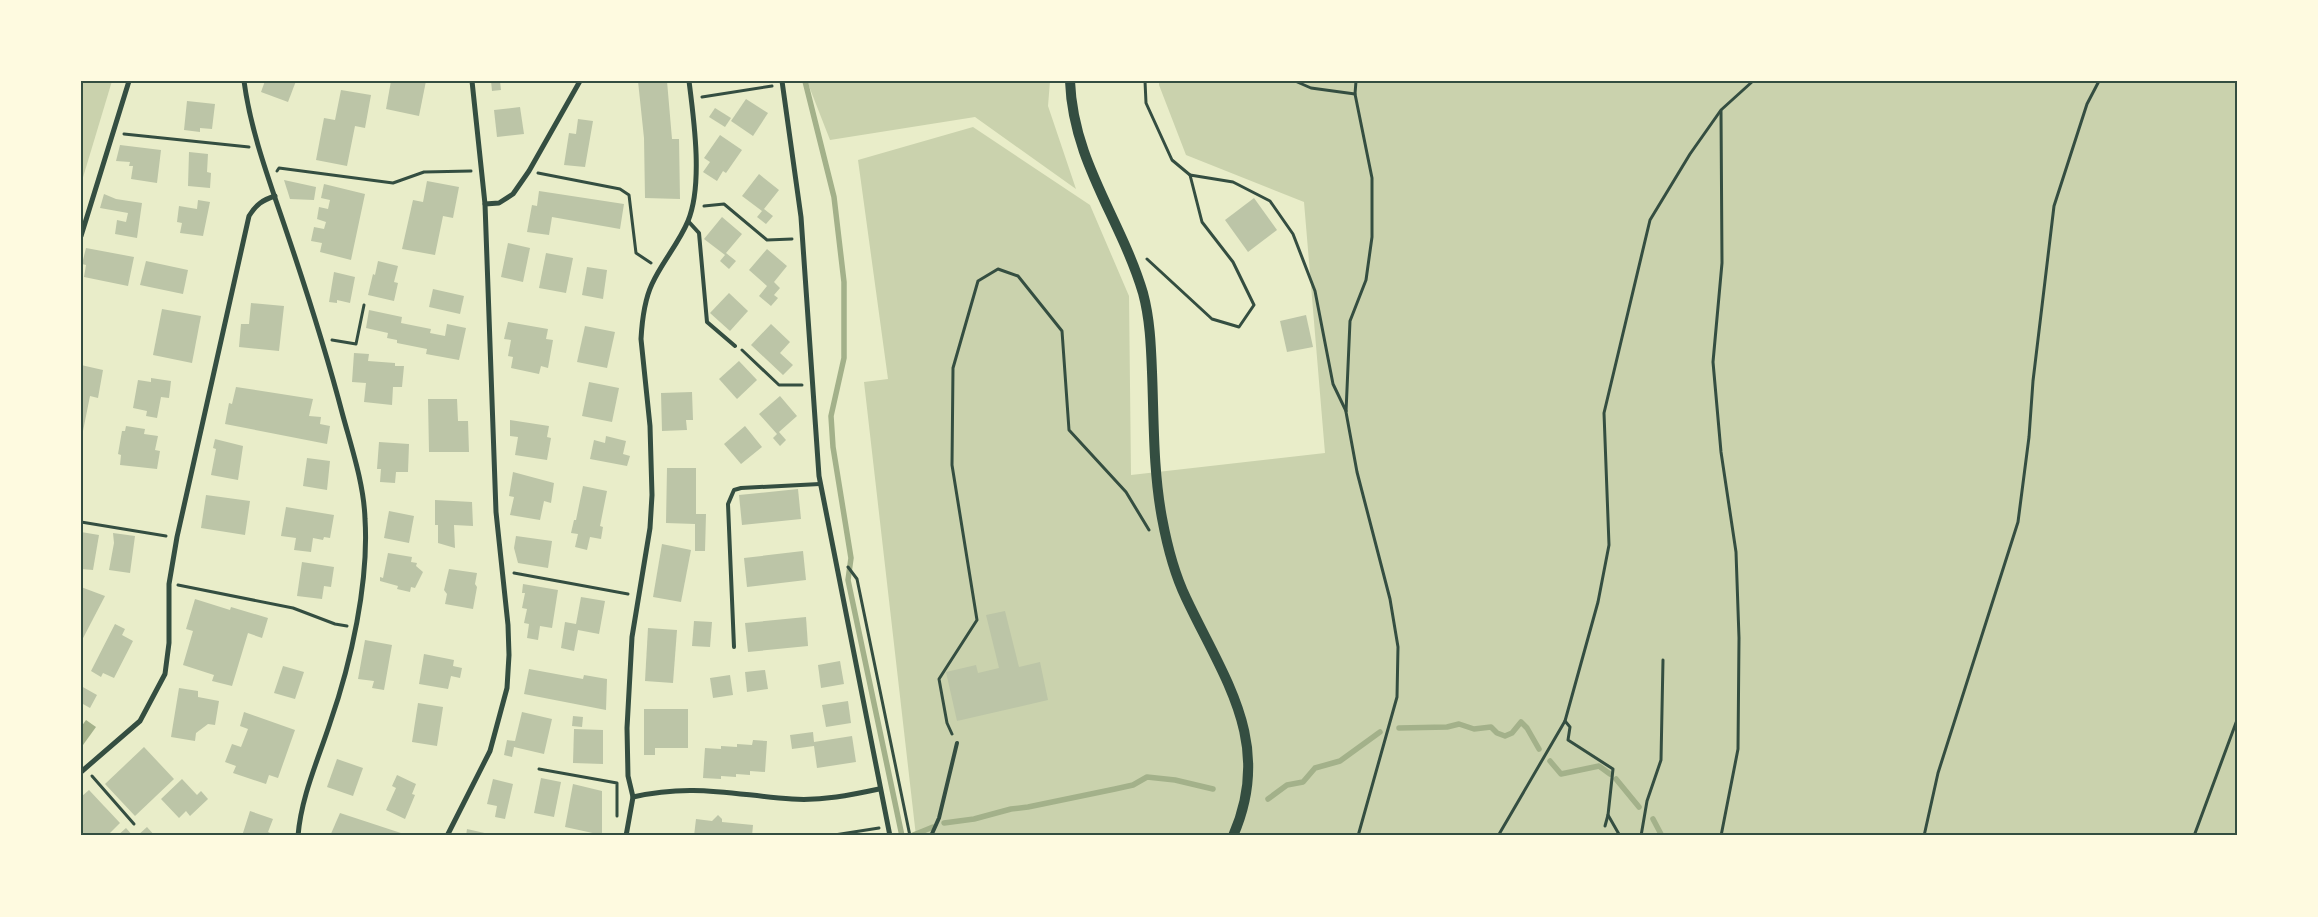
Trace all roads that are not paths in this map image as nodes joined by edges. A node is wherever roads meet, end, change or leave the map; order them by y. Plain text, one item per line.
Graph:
1 (128, 81) edge
2 (244, 81) edge
3 (472, 81) edge
4 (580, 81) edge
5 (689, 81) edge
6 (1070, 81) edge
7 (782, 83) edge
8 (275, 196) junction
9 (486, 204) junction
10 (688, 221) junction
11 (81, 236) edge
12 (735, 346) road end
13 (820, 484) junction
14 (734, 647) dead end
15 (957, 743) road end
16 (81, 772) edge
17 (880, 789) junction
18 (633, 797) junction
19 (298, 836) edge
20 (447, 836) edge
21 (626, 836) edge
22 (890, 836) edge
23 (931, 836) edge
24 (1233, 836) edge

1 - 11 street
2 - 8 street
3 - 9 street
4 - 9 street
5 - 10 street
6 - 24 main road
7 - 13 street
8 - 16 street
8 - 19 street
9 - 20 street
10 - 12 lane
10 - 18 street
13 - 14 lane
13 - 17 street
15 - 23 lane
17 - 18 street
17 - 22 street
18 - 21 street

